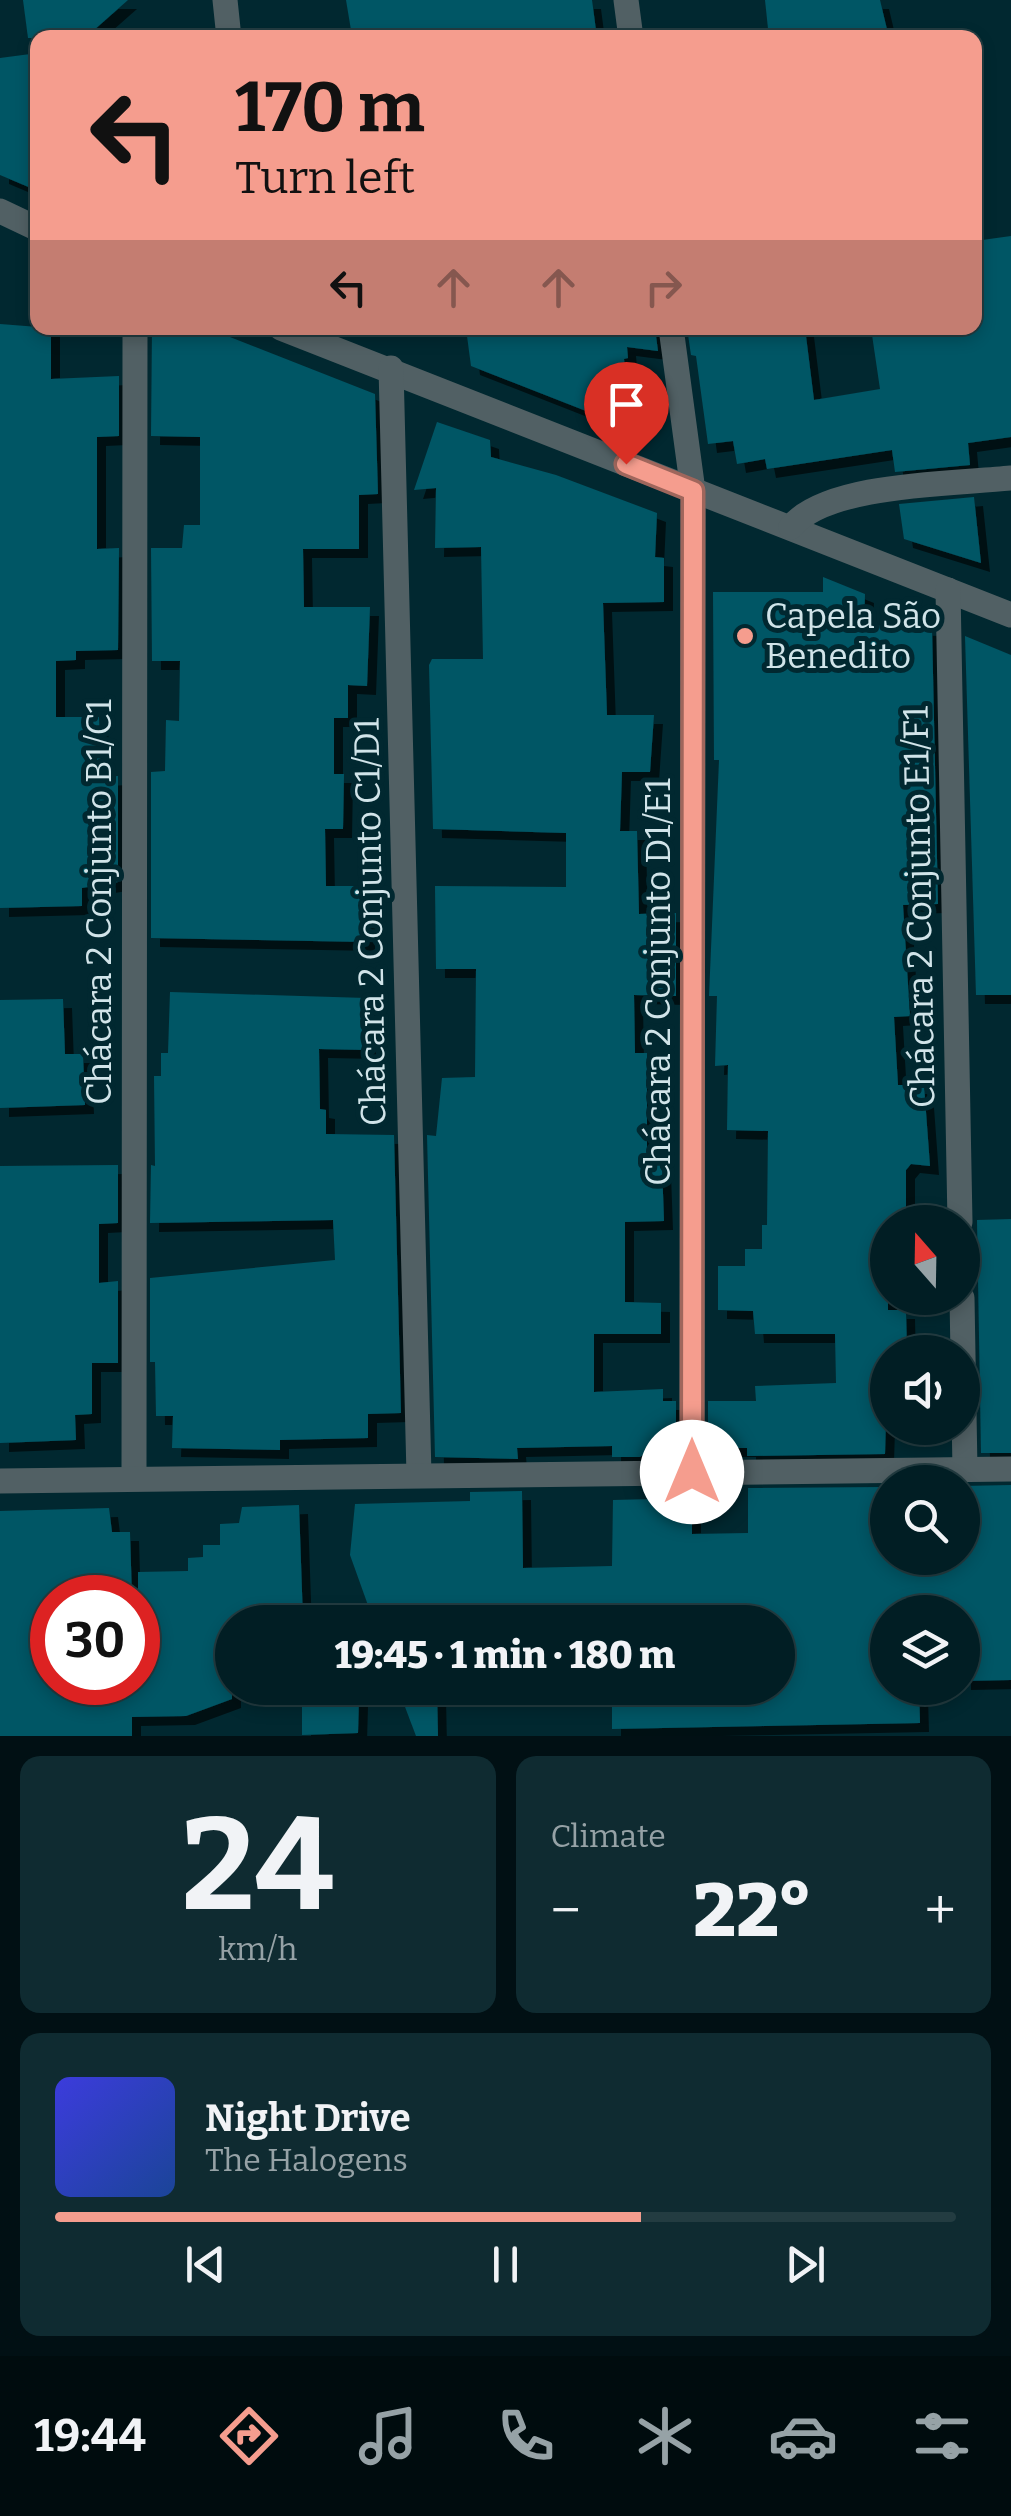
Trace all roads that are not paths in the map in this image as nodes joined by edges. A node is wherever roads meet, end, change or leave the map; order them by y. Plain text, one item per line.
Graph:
1 (225, 0) edge
2 (626, 0) edge
3 (228, 30) edge
4 (630, 30) edge
5 (0, 212) edge
6 (30, 225) edge
7 (135, 335) edge
8 (299, 335) edge
9 (672, 335) edge
10 (391, 368) junction
11 (1011, 478) edge
12 (693, 491) junction
13 (791, 527) junction
14 (948, 590) junction
15 (1011, 615) edge
16 (960, 1205) edge
17 (962, 1315) edge
18 (965, 1465) edge
19 (1011, 1469) edge
20 (980, 1470) edge
21 (870, 1471) edge
22 (692, 1472) junction
23 (419, 1475) junction
24 (134, 1476) junction
25 (0, 1481) edge

1 - 3 street
2 - 4 street
5 - 6 street
7 - 24 street, Chácara 2 Conjunto B1/C1
8 - 10 street
9 - 12 street, Chácara 2 Conjunto D1/E1
10 - 12 street
10 - 23 street, Chácara 2 Conjunto C1/D1
11 - 13 street
12 - 13 street
12 - 22 street, Chácara 2 Conjunto D1/E1
13 - 14 street
14 - 15 street
14 - 16 street, Chácara 2 Conjunto E1/F1
17 - 18 street
19 - 20 street
21 - 22 street
22 - 23 street
23 - 24 street
24 - 25 street

